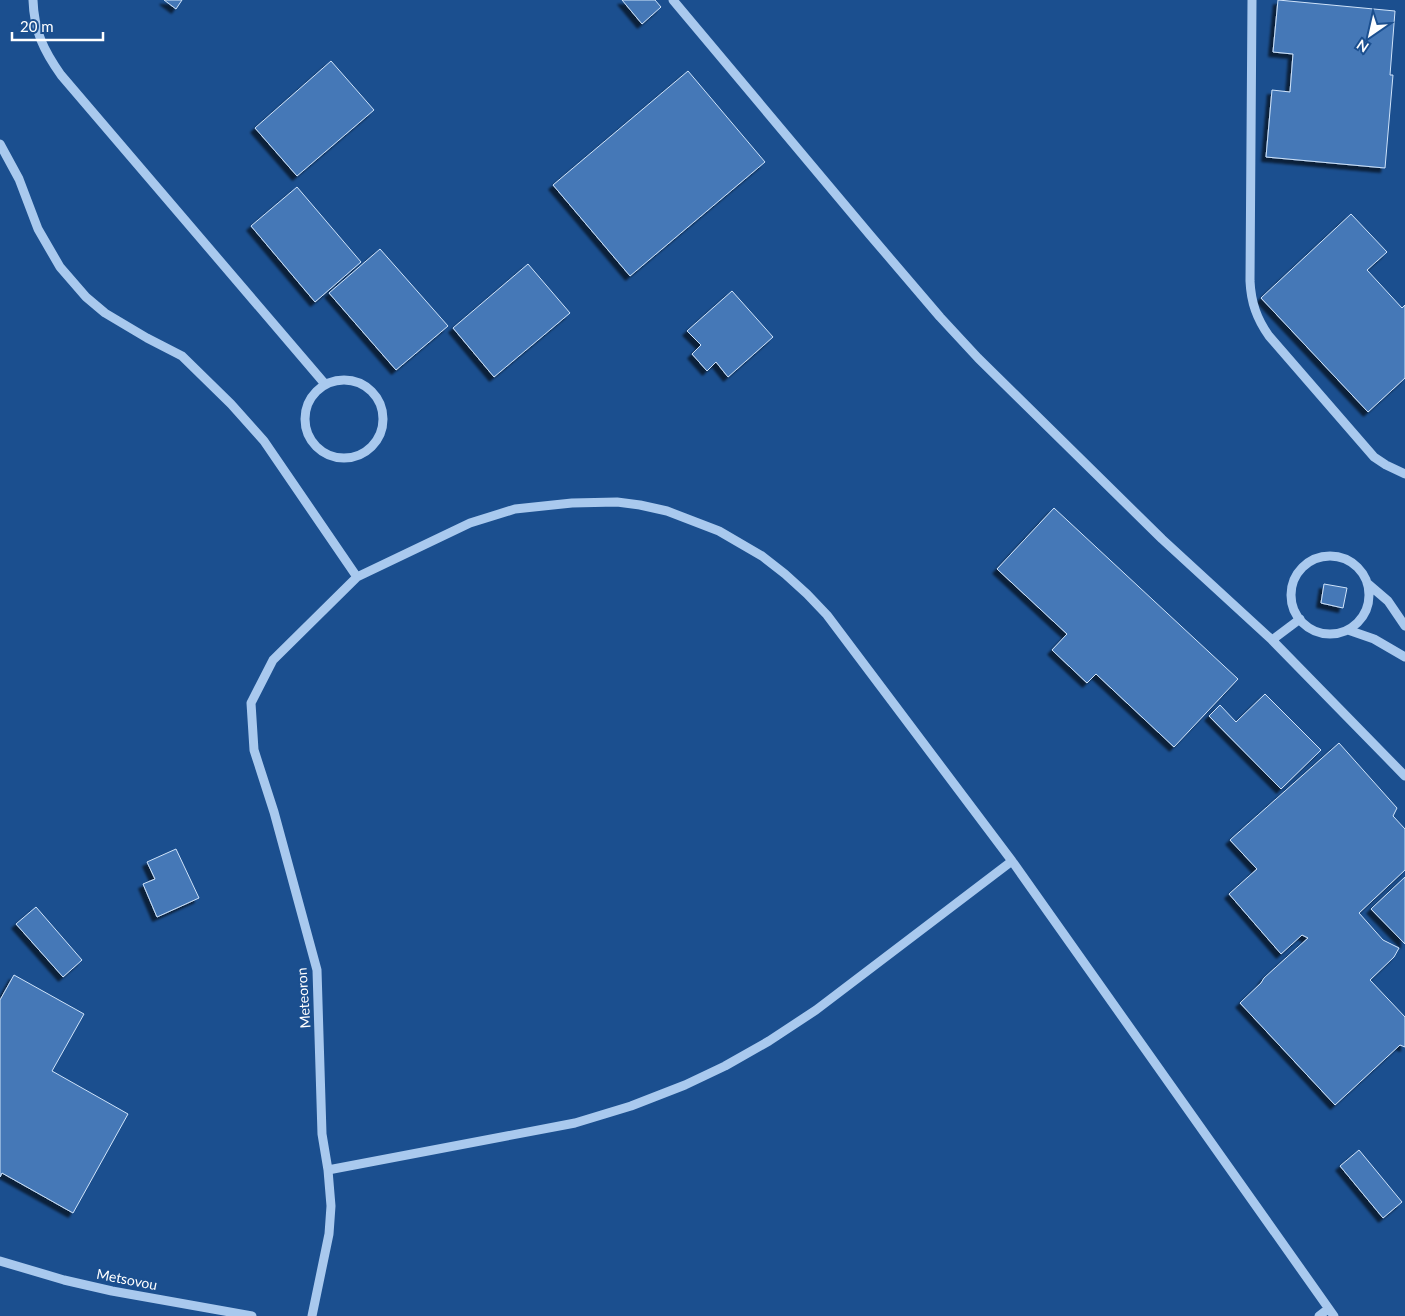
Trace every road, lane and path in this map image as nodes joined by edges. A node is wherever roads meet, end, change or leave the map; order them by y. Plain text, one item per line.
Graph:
1 (33, 0) edge
2 (673, 0) edge
3 (1252, 0) edge
4 (0, 144) edge
5 (325, 384) junction
6 (1405, 474) edge
7 (357, 577) junction
8 (1367, 582) junction
9 (1300, 620) junction
10 (1405, 626) edge
11 (1348, 630) junction
12 (1272, 640) junction
13 (1405, 657) edge
14 (1405, 776) edge
15 (1012, 862) junction
16 (328, 1170) junction
17 (0, 1261) edge
18 (1331, 1312) edge
19 (252, 1316) edge
20 (312, 1316) edge
21 (1320, 1316) edge

1 - 5 street
2 - 12 street
3 - 6 street
4 - 7 street
5 - 5 street
7 - 15 street, Meteoron
7 - 16 street, Meteoron
8 - 9 street
8 - 10 street
8 - 11 street
9 - 11 street
9 - 12 street
11 - 13 street
12 - 14 street
15 - 16 street
15 - 18 street, Meteoron
16 - 20 street, Meteoron
17 - 19 street, Metsovou
18 - 21 street

